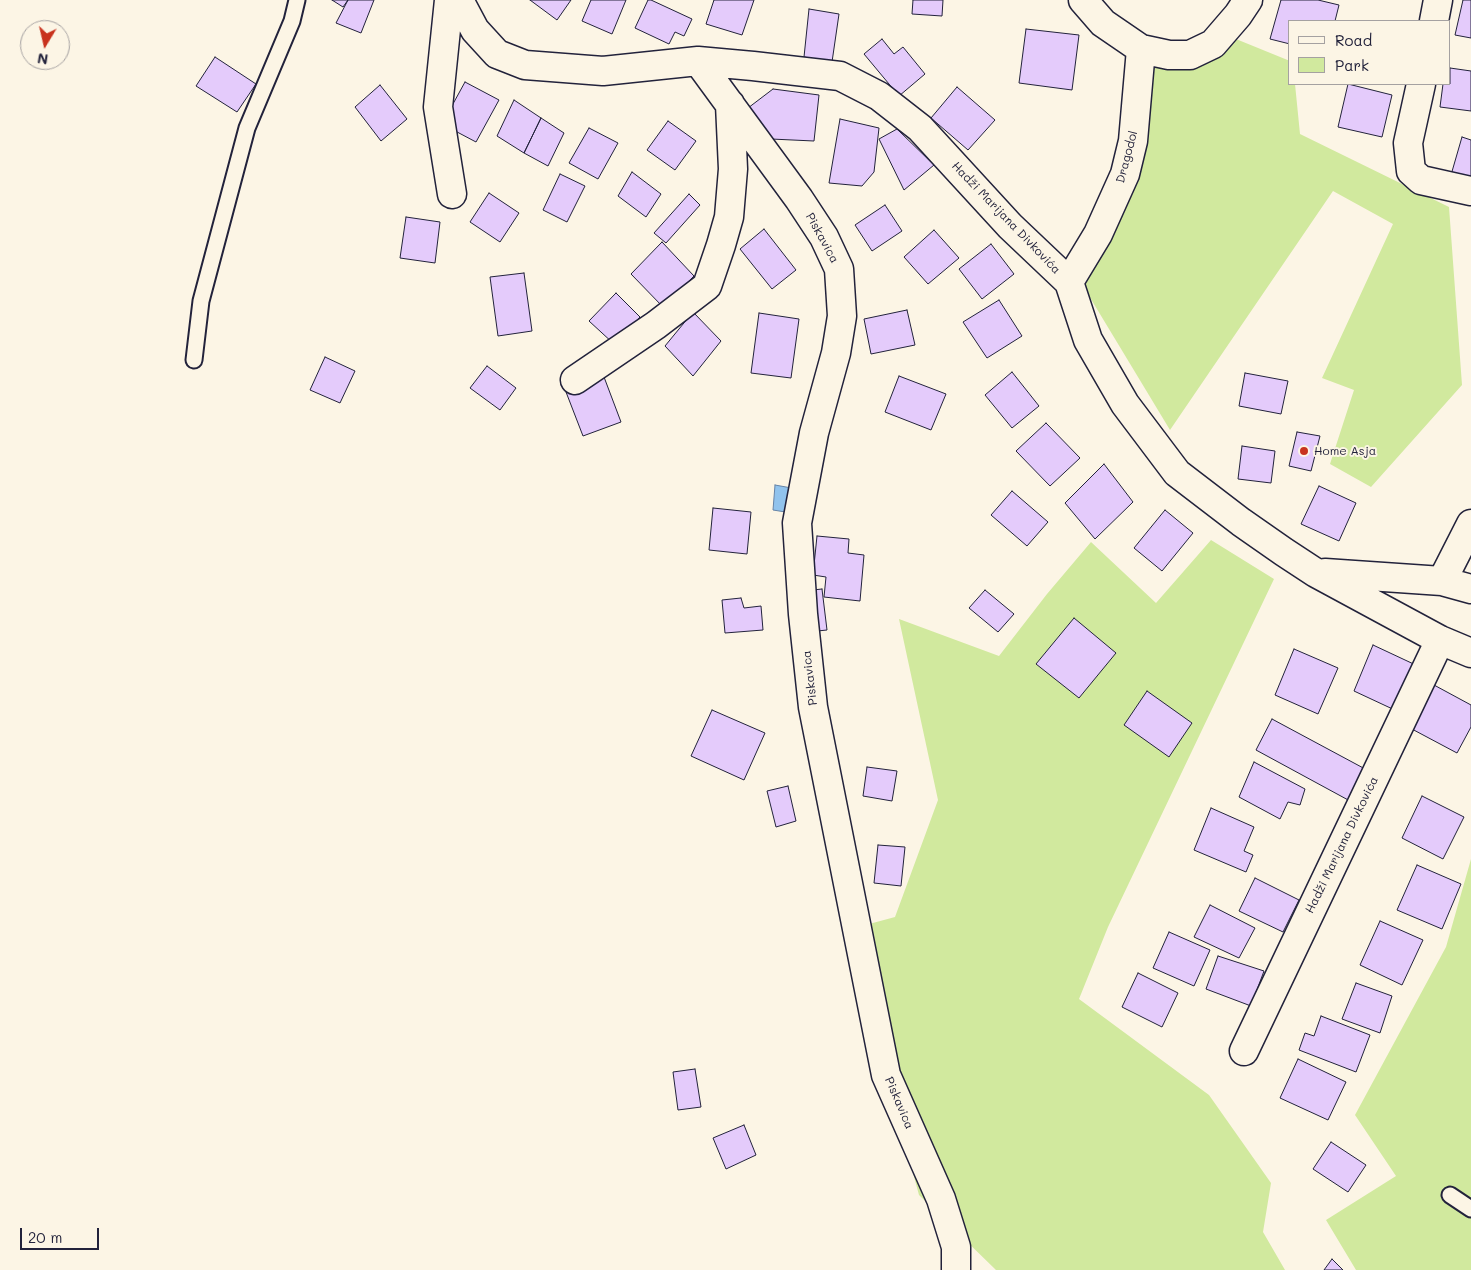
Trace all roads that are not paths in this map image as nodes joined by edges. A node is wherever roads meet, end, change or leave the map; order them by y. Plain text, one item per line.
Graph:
1 (296, 0) edge
2 (449, 0) edge
3 (459, 0) edge
4 (1083, 0) edge
5 (1248, 0) edge
6 (1438, 0) edge
7 (1434, 20) edge
8 (1141, 49) junction
9 (698, 61) junction
10 (1421, 85) edge
11 (730, 104) junction
12 (1471, 191) edge
13 (452, 194) dead end
14 (1069, 282) junction
15 (194, 360) dead end
16 (575, 380) dead end
17 (1471, 524) edge
18 (1316, 573) junction
19 (1442, 581) junction
20 (1471, 589) edge
21 (1440, 640) junction
22 (1471, 653) edge
23 (1244, 1051) dead end
24 (1450, 1195) dead end
25 (1471, 1209) edge
26 (956, 1270) edge

1 - 15 lane
2 - 13 street
3 - 9 street, Hadži Marijana Divkovića
4 - 8 street
5 - 8 street
6 - 7 street
8 - 14 street, Dragodol
9 - 11 street, Piskavica
9 - 14 street, Hadži Marijana Divkovića
10 - 12 street
11 - 16 street
11 - 26 street, Piskavica
14 - 18 street, Hadži Marijana Divkovića
17 - 19 street
18 - 19 street, Hadži Marijana Divkovića
18 - 21 street, Hadži Marijana Divkovića
19 - 20 street, Hadži Marijana Divkovića
21 - 22 street, Hadži Marijana Divkovića
21 - 23 street, Hadži Marijana Divkovića
24 - 25 lane

